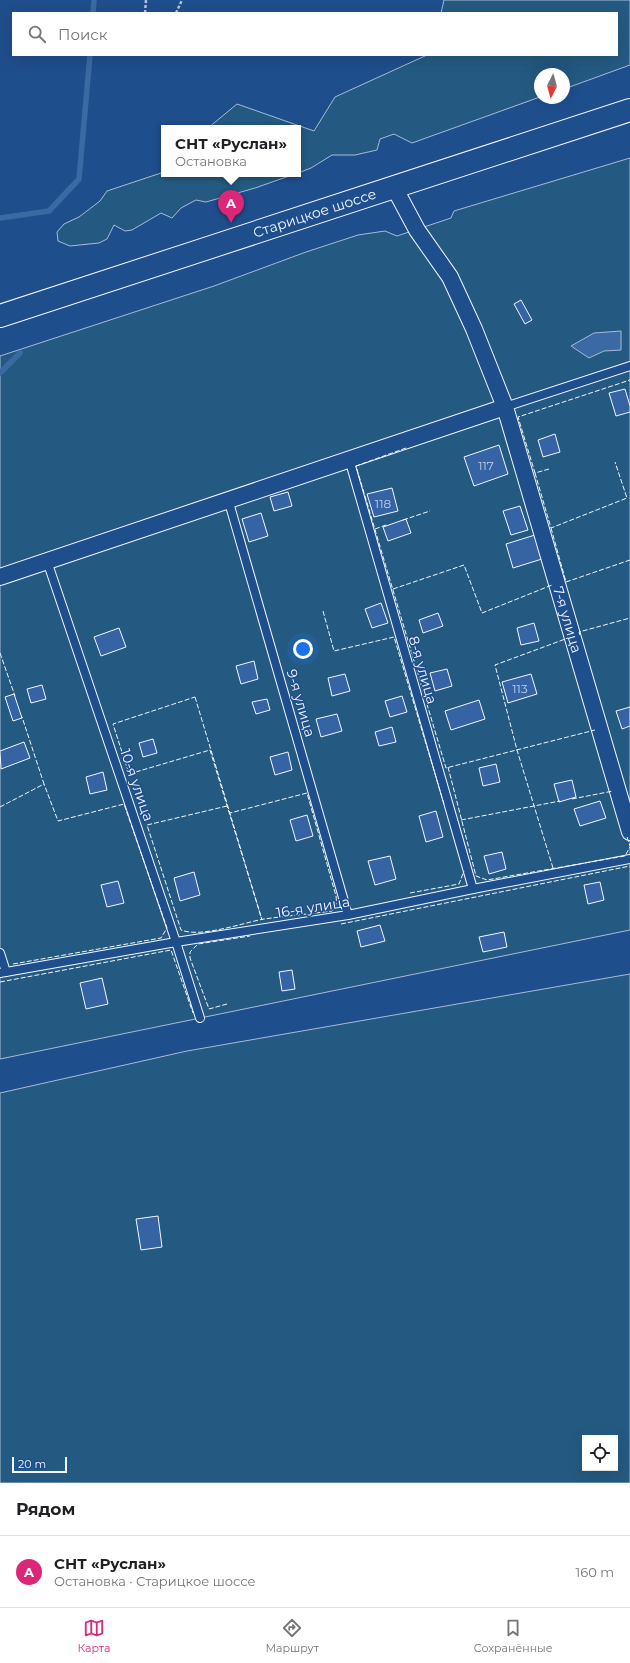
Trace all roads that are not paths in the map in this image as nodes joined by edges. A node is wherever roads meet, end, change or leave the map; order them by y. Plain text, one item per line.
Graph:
1 (630, 110) edge
2 (394, 187) junction
3 (0, 316) edge
4 (630, 366) edge
5 (505, 407) junction
6 (349, 459) junction
7 (228, 499) junction
8 (47, 561) junction
9 (0, 577) edge
10 (630, 832) edge
11 (630, 859) edge
12 (473, 889) junction
13 (348, 915) junction
14 (176, 942) junction
15 (0, 953) edge
16 (3, 973) edge
17 (200, 1018) dead end

1 - 2 main road, Старицкое шоссе
2 - 3 main road, Старицкое шоссе
2 - 5 street, 7-я улица
4 - 5 lane
5 - 6 street
5 - 10 street, 7-я улица
6 - 7 street
6 - 12 lane, 8-я улица
7 - 8 street
7 - 13 lane, 9-я улица
8 - 9 street
8 - 14 lane, 10-я улица
11 - 12 lane, 16-я улица
12 - 13 lane, 16-я улица
13 - 14 lane, 16-я улица
14 - 16 lane, 16-я улица
14 - 17 lane, 10-я улица
15 - 16 lane

